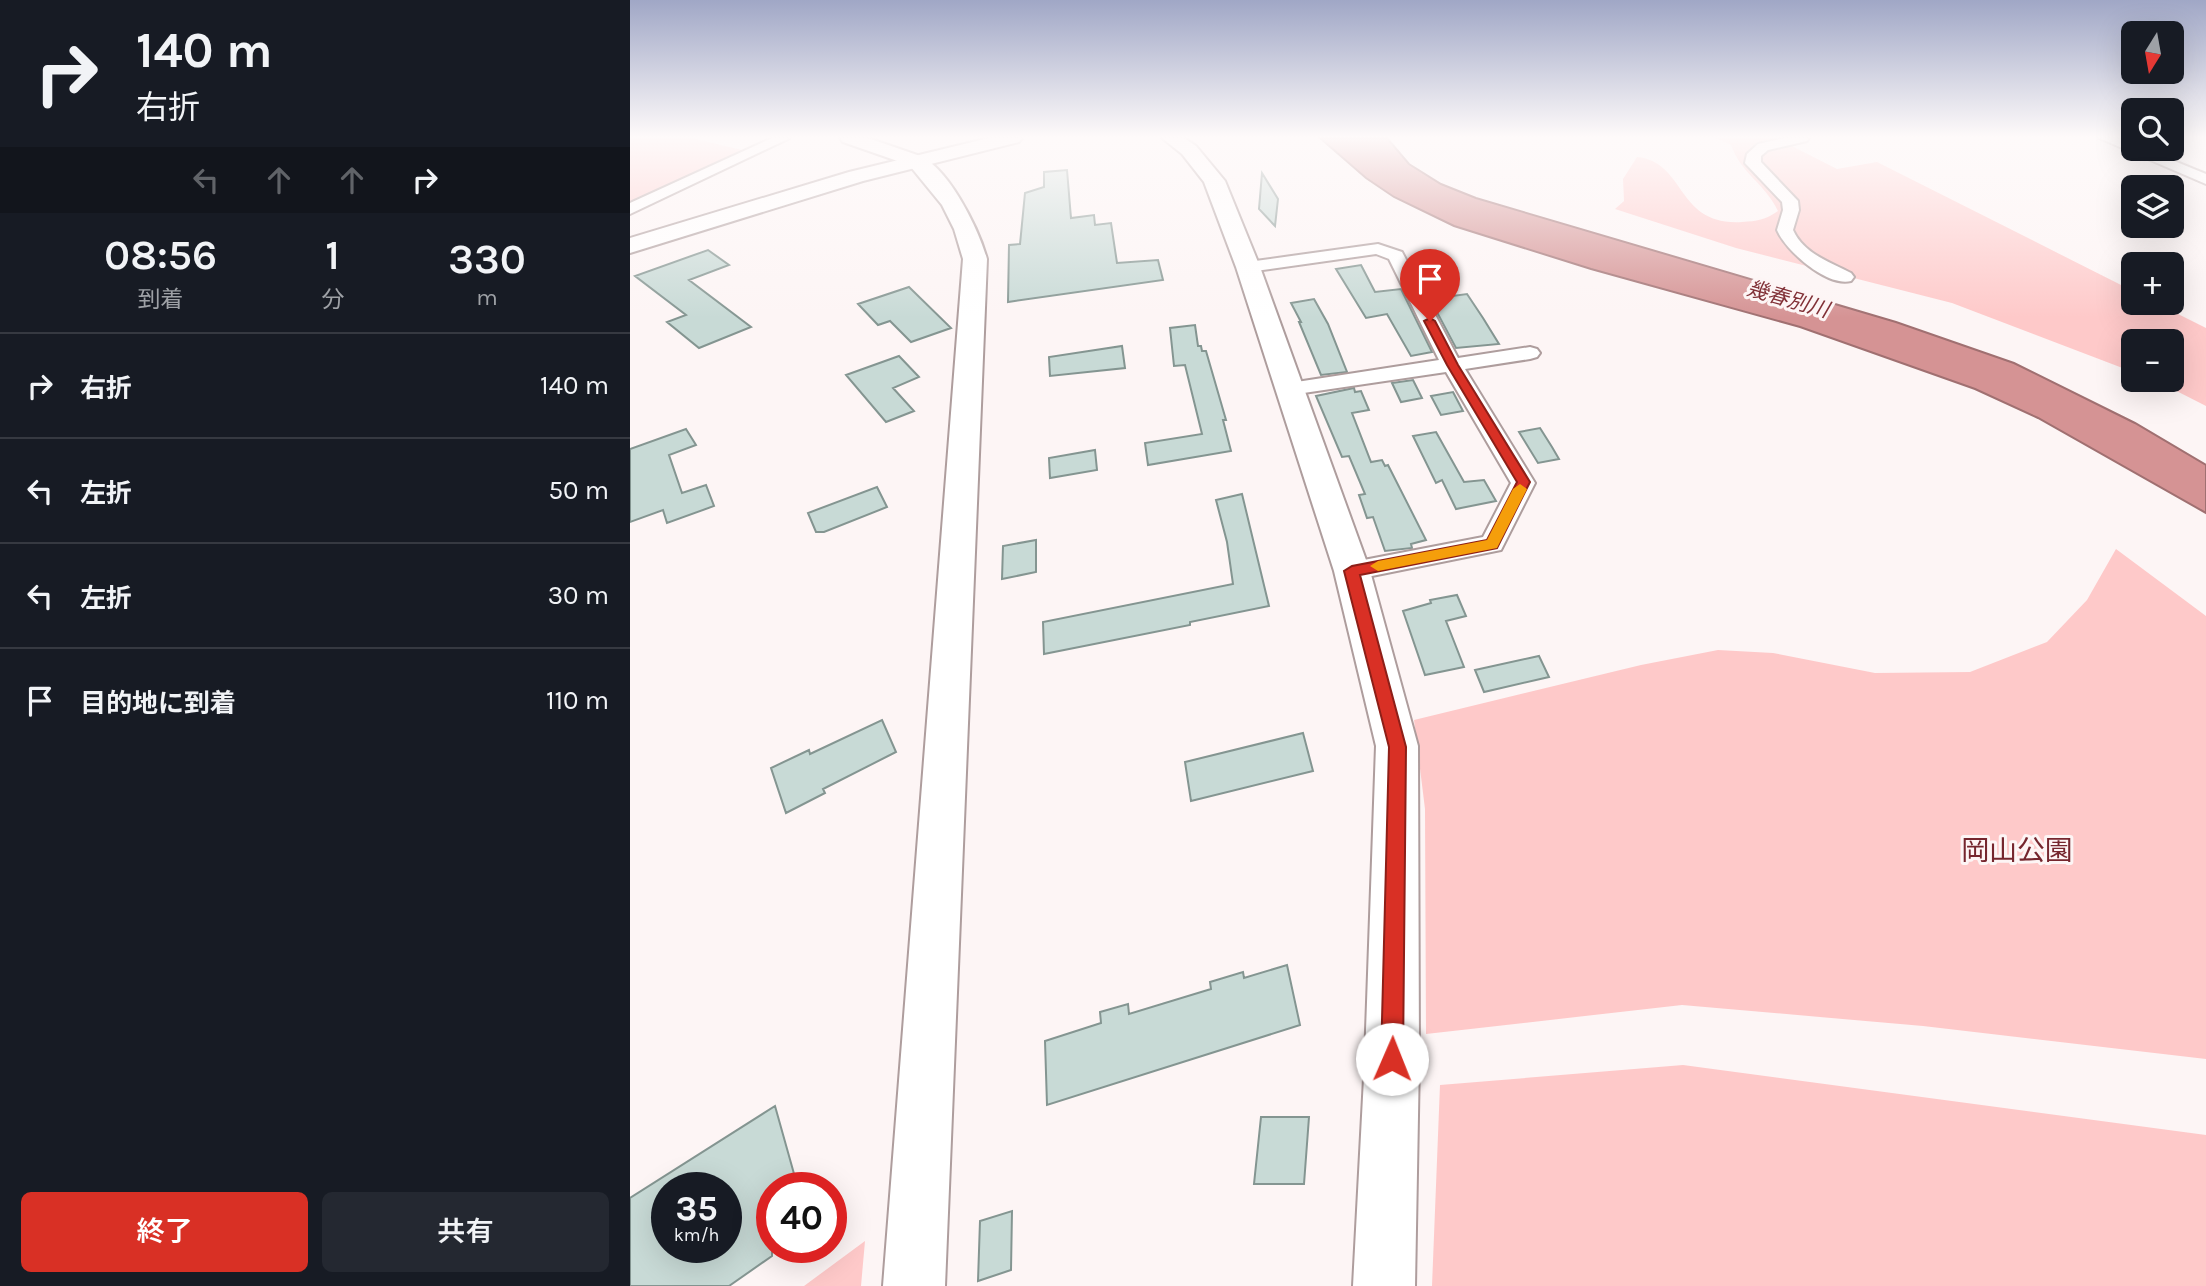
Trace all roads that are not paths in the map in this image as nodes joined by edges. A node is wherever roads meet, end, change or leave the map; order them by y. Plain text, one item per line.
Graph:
1 (654, 198) edge
2 (751, 198) edge
3 (785, 198) edge
4 (949, 198) edge
5 (1221, 198) edge
6 (1787, 198) edge
7 (630, 209) edge
8 (630, 236) edge
9 (630, 246) edge
10 (1248, 267) junction
11 (1845, 277) dead end
12 (1530, 353) dead end
13 (1452, 365) junction
14 (1290, 389) junction
15 (1352, 571) junction
16 (914, 1286) edge
17 (1384, 1286) edge

1 - 7 street
2 - 8 main road
3 - 9 main road
4 - 16 main road
5 - 10 main road
6 - 11 street
10 - 13 street
10 - 14 main road
12 - 13 street
13 - 14 street
13 - 15 street
14 - 15 main road
15 - 17 main road

